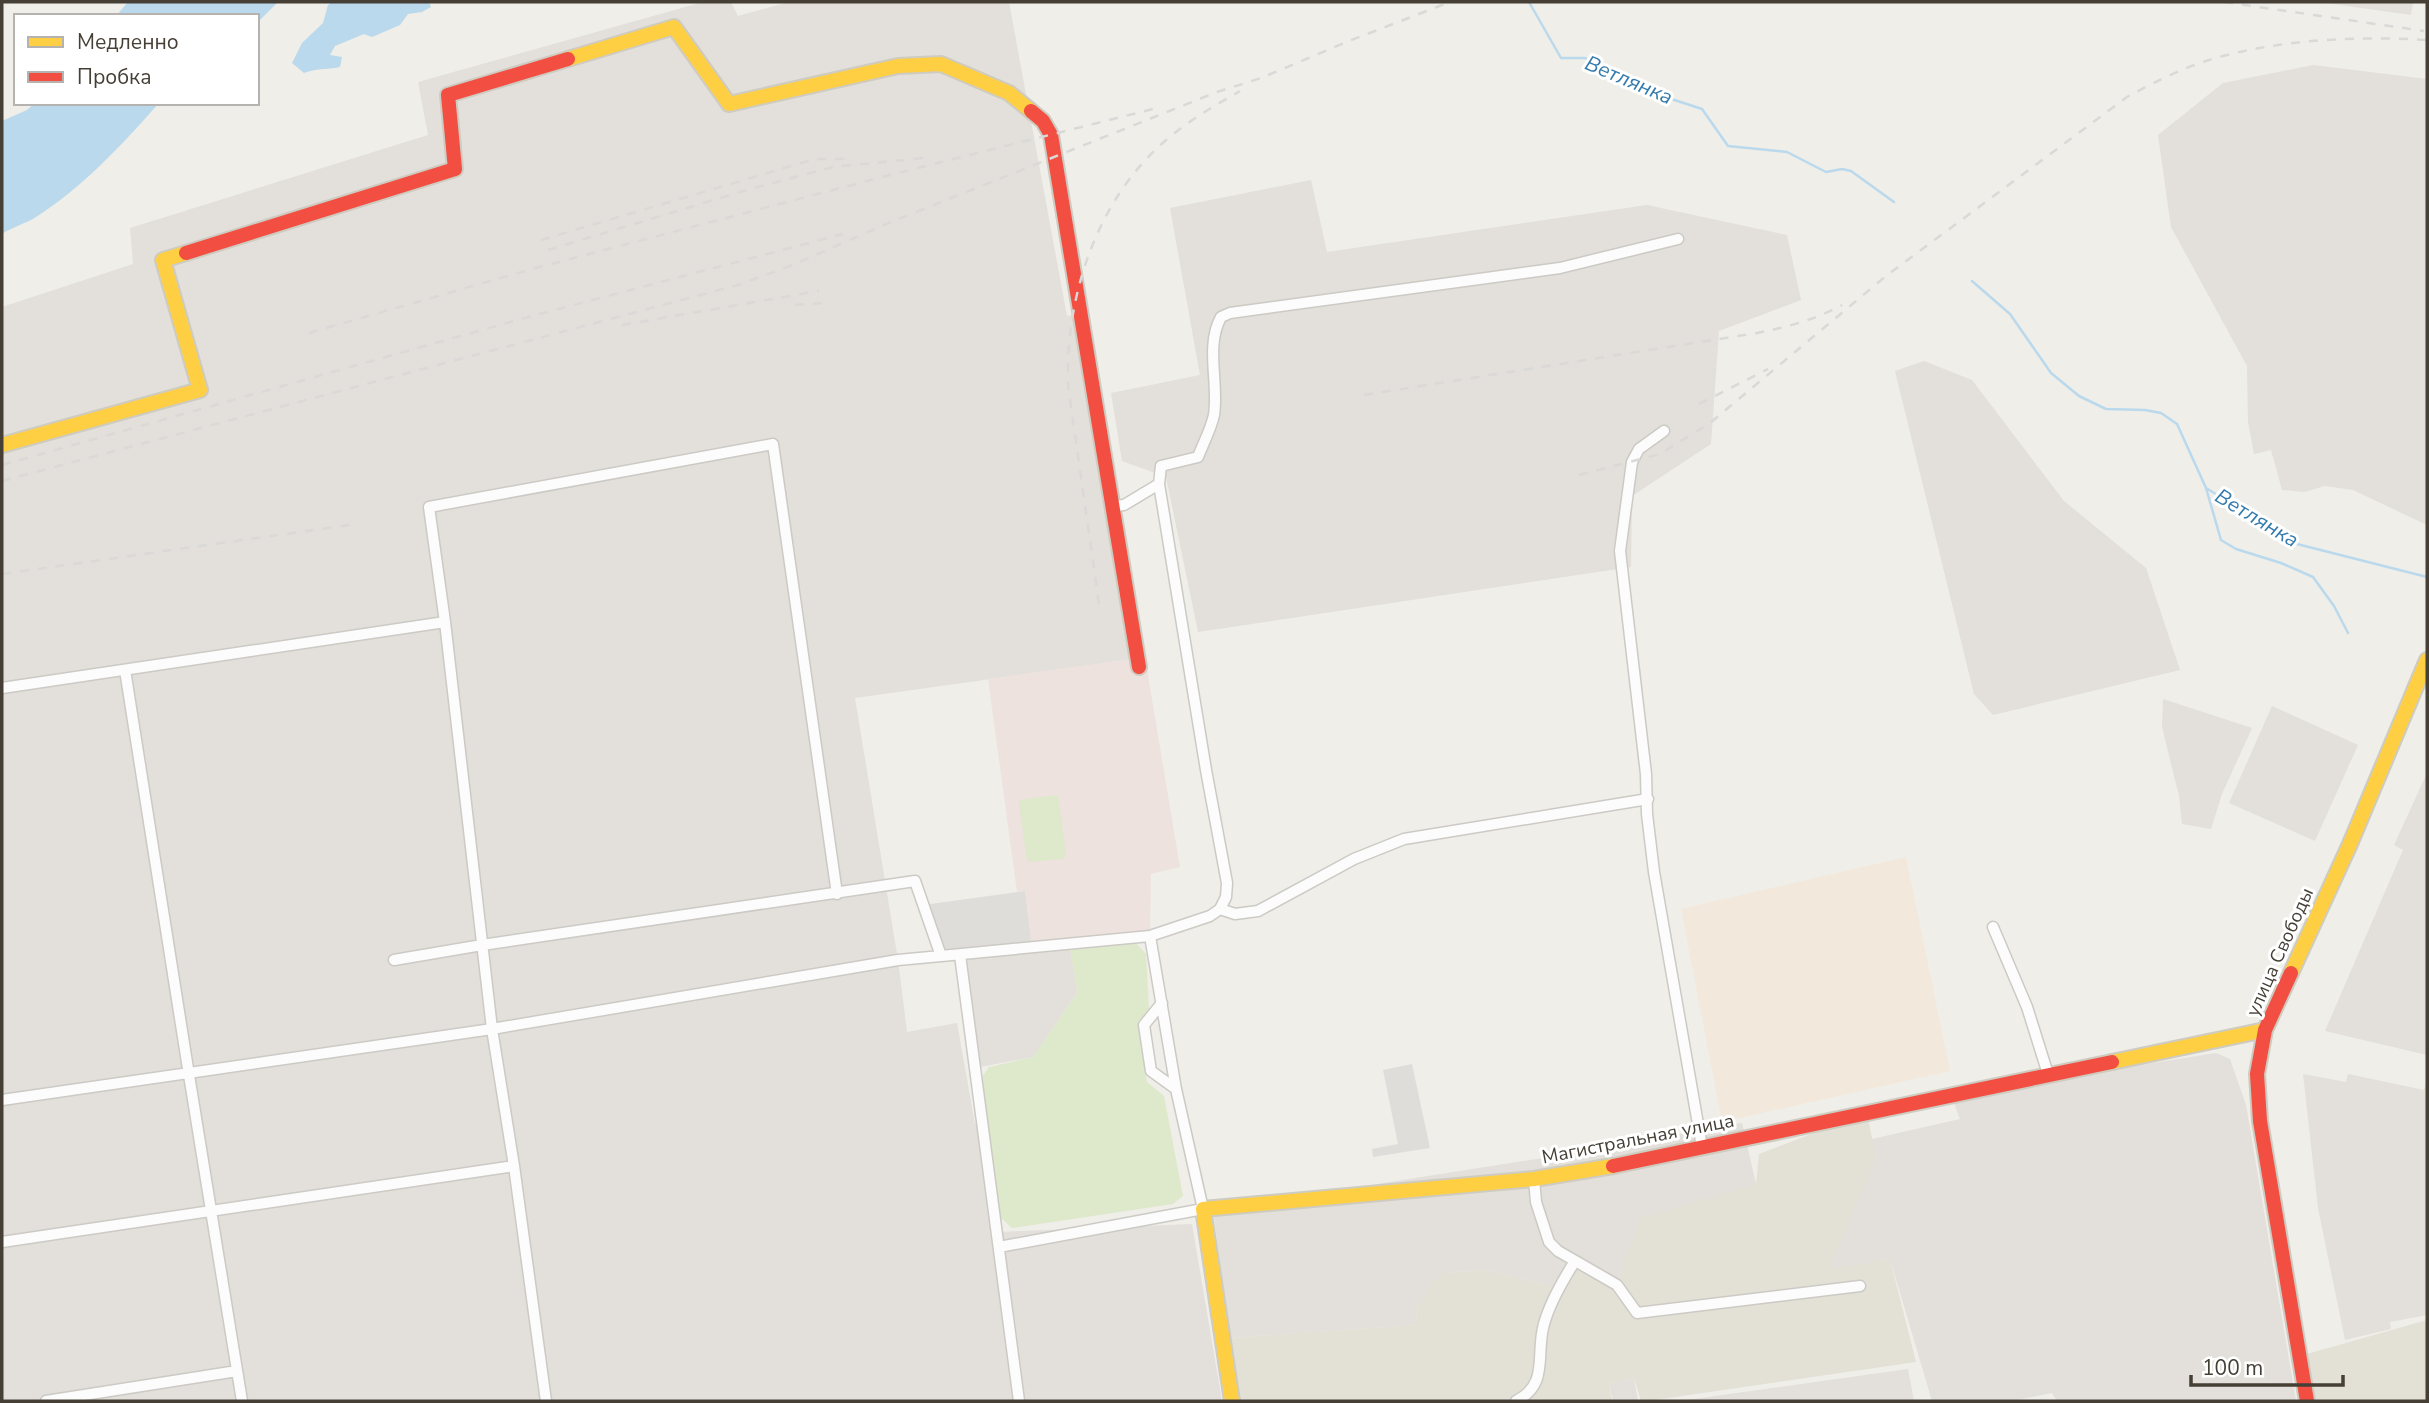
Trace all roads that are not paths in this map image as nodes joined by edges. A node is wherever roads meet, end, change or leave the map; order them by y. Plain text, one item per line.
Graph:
1 (1678, 239) dead end
2 (1664, 431) dead end
3 (2, 445) edge
4 (1159, 484) junction
5 (1114, 506) junction
6 (445, 622) junction
7 (2427, 660) edge
8 (1139, 667) dead end
9 (125, 670) junction
10 (2, 688) edge
11 (1648, 799) junction
12 (837, 894) junction
13 (1220, 909) junction
14 (1993, 927) dead end
15 (1150, 936) junction
16 (482, 945) junction
17 (960, 955) junction
18 (941, 956) junction
19 (394, 960) dead end
20 (1162, 1003) junction
21 (492, 1029) junction
22 (2265, 1030) junction
23 (189, 1074) junction
24 (2048, 1074) junction
25 (1176, 1089) junction
26 (2, 1100) edge
27 (1702, 1147) junction
28 (514, 1166) junction
29 (1534, 1179) junction
30 (1203, 1209) junction
31 (209, 1212) junction
32 (2, 1242) edge
33 (999, 1247) junction
34 (1575, 1261) junction
35 (1860, 1286) dead end
36 (237, 1371) junction
37 (46, 1401) edge
38 (242, 1401) edge
39 (546, 1401) edge
40 (1019, 1401) edge
41 (1232, 1401) edge
42 (1516, 1401) edge
43 (2307, 1401) edge

1 - 4 street
2 - 11 street
3 - 5 main road
4 - 5 street
4 - 13 street
5 - 8 main road
6 - 9 street
6 - 12 street
6 - 16 street
7 - 22 main road, улица Свободы
9 - 10 street
9 - 23 street
11 - 13 street
11 - 27 street
12 - 16 street
12 - 18 street
13 - 15 street
14 - 24 street
15 - 17 street
15 - 20 street
16 - 19 street
16 - 21 street
17 - 18 street
17 - 33 street
18 - 21 street
20 - 25 street
20 - 25 street
21 - 23 street
21 - 28 street
22 - 24 main road, Магистральная улица
22 - 43 main road, улица Свободы
23 - 26 street
23 - 31 street
24 - 27 main road, Магистральная улица
25 - 30 street
27 - 29 main road, Магистральная улица
28 - 31 street
28 - 39 street
29 - 30 main road, Магистральная улица
29 - 34 street
30 - 33 street
30 - 41 main road
31 - 32 street
31 - 36 street
33 - 40 street
34 - 35 street
34 - 42 street
36 - 37 street
36 - 38 street

